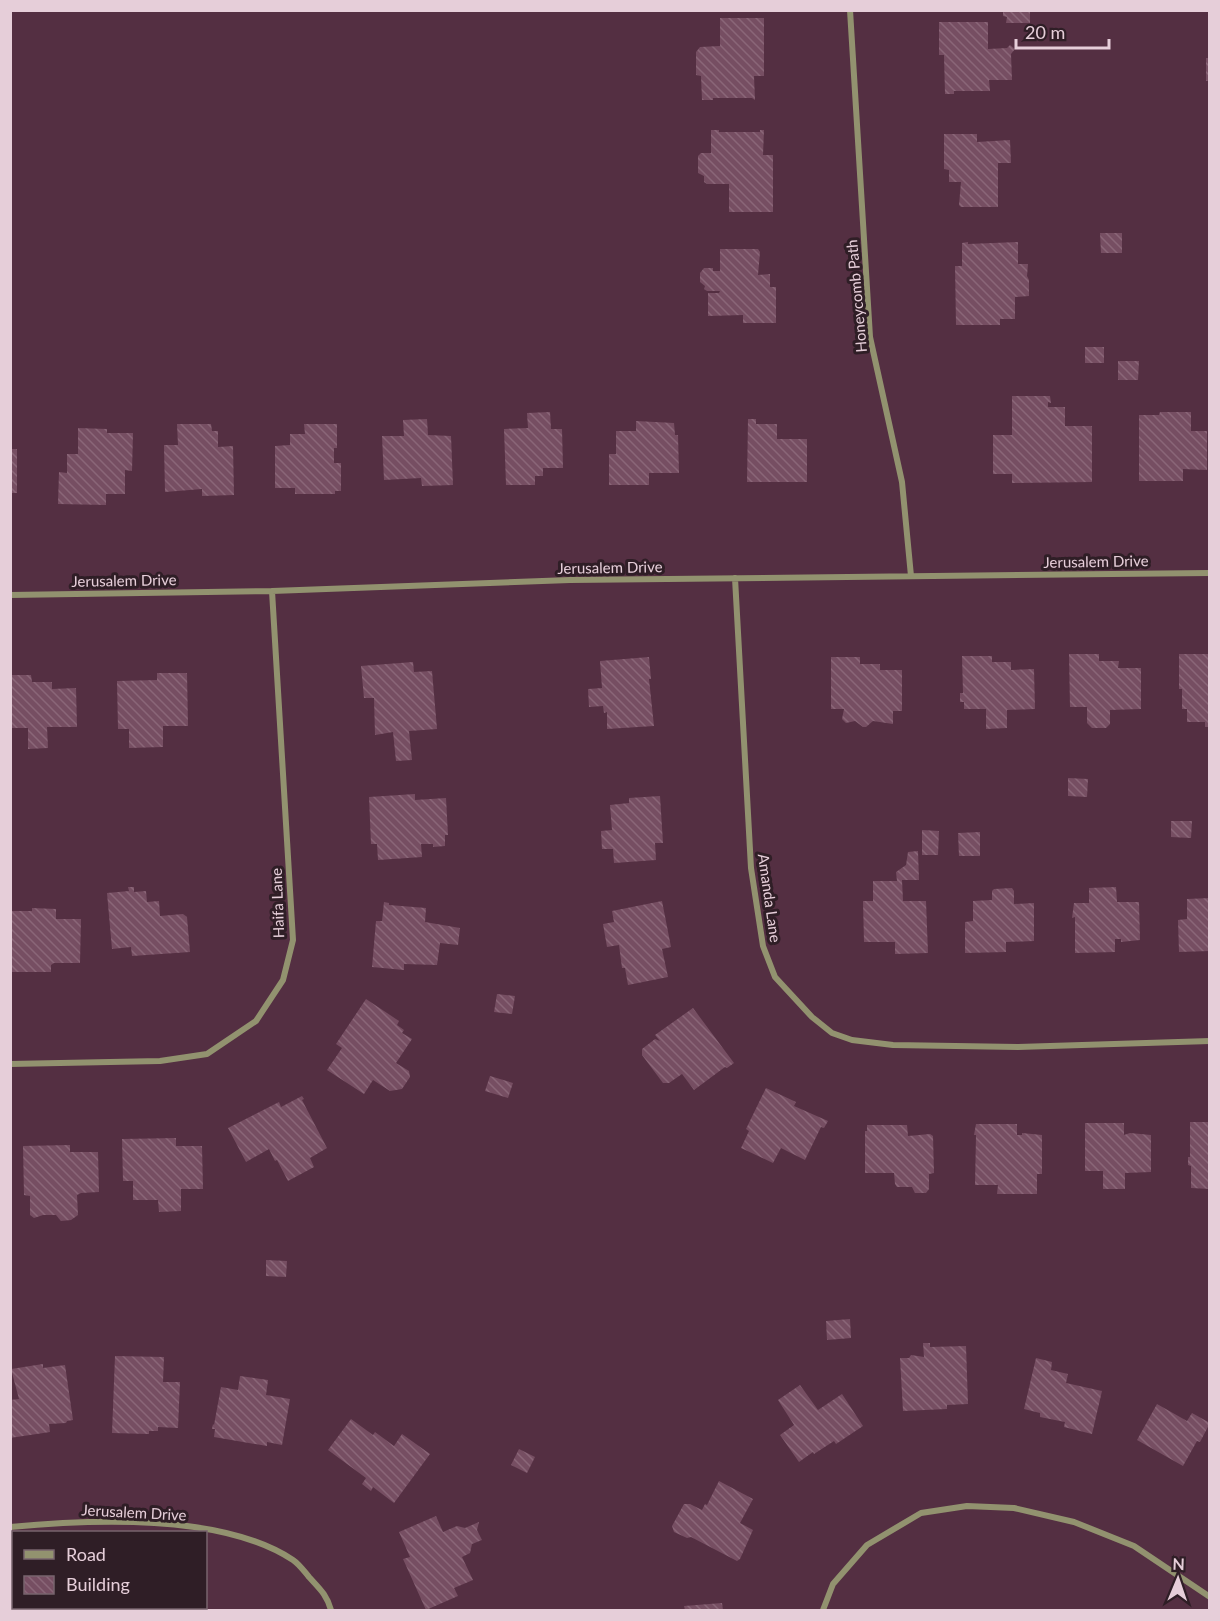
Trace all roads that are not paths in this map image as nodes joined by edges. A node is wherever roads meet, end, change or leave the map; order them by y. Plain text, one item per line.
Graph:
1 (850, 10) edge
2 (1209, 573) edge
3 (911, 576) junction
4 (735, 578) junction
5 (272, 591) junction
6 (10, 595) edge
7 (1209, 1041) edge
8 (10, 1064) edge
9 (10, 1527) edge
10 (1209, 1597) edge
11 (331, 1611) edge
12 (823, 1611) edge

1 - 3 street, Honeycomb Path
2 - 3 street, Jerusalem Drive
3 - 4 street, Jerusalem Drive
4 - 5 street, Jerusalem Drive
4 - 7 street, Amanda Lane
5 - 6 street, Jerusalem Drive
5 - 8 street, Haifa Lane
9 - 11 street, Jerusalem Drive
10 - 12 street

